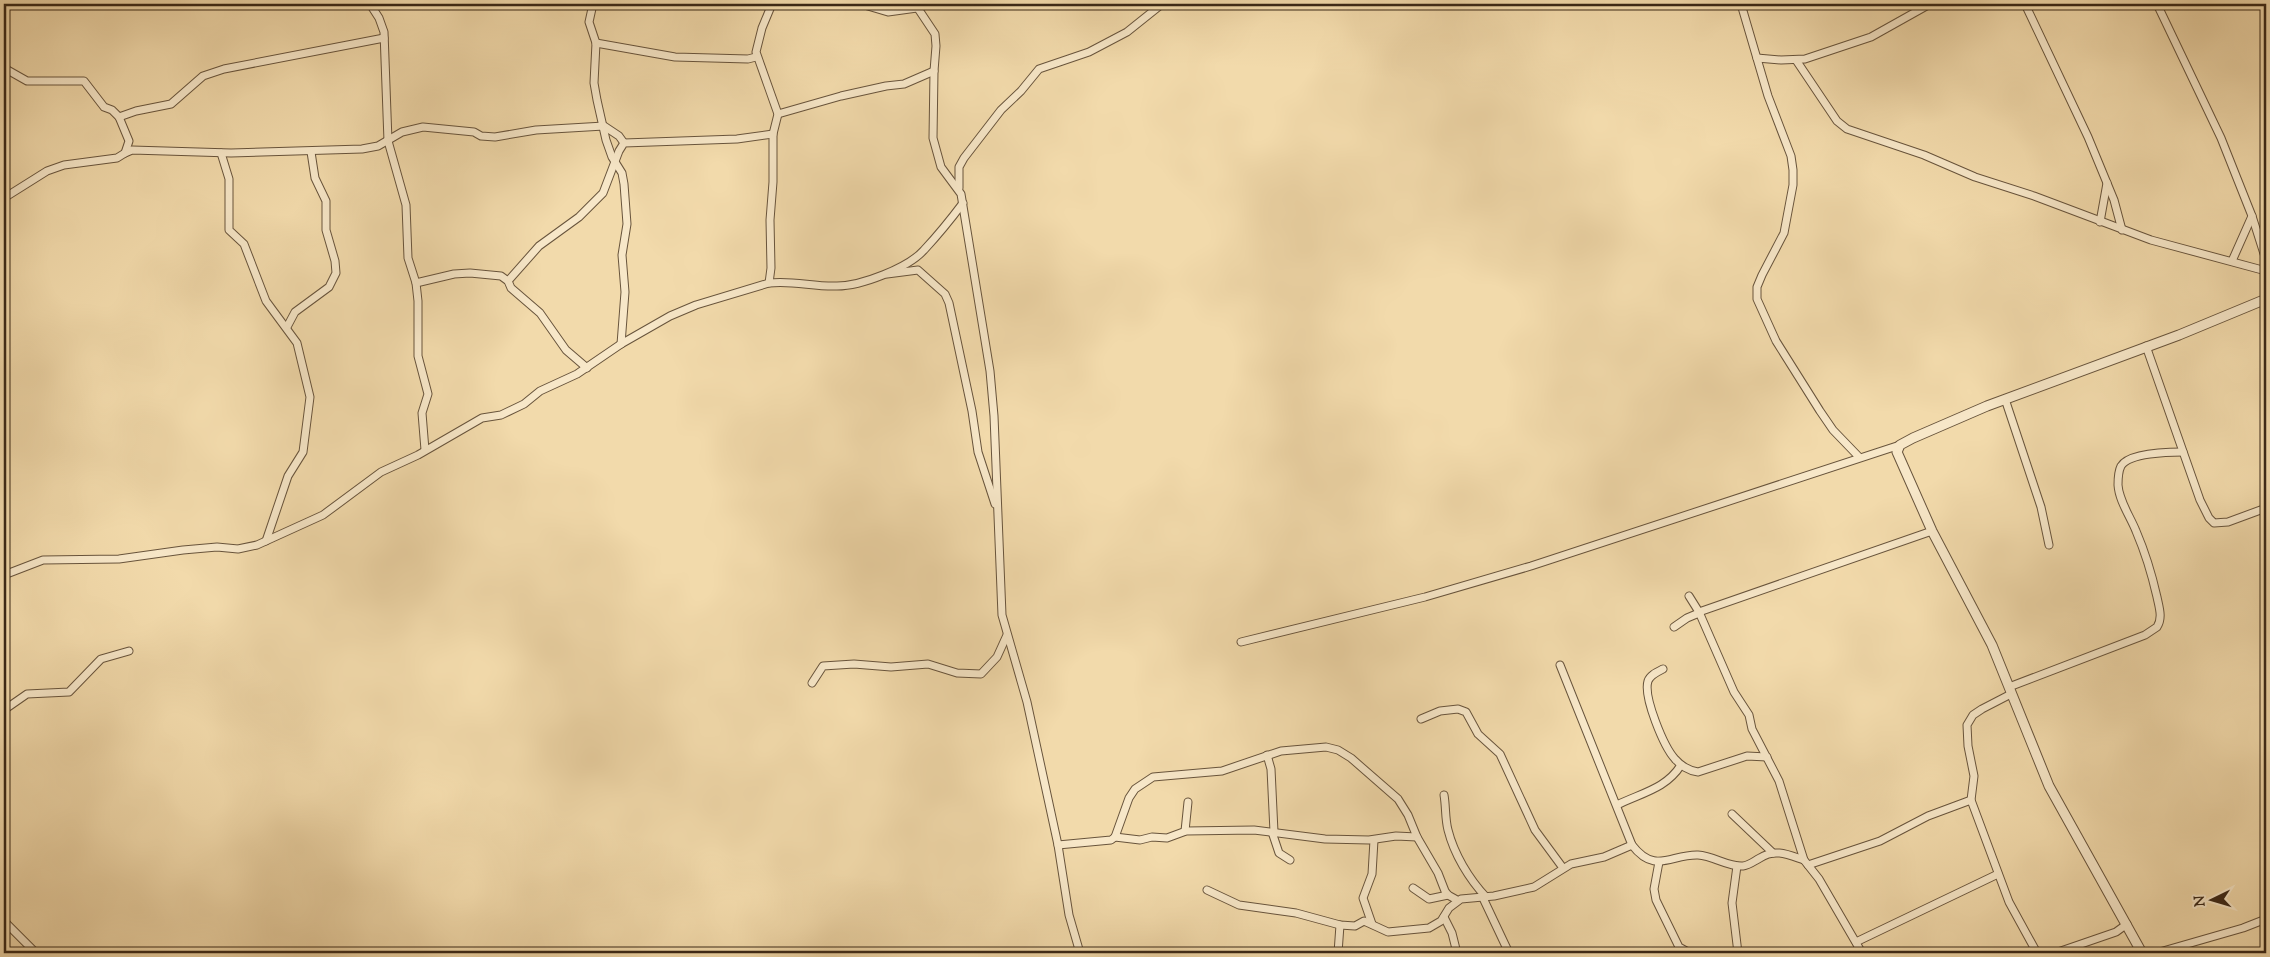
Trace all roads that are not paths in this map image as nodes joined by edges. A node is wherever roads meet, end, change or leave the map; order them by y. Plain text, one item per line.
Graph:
1 (370, 4) edge
2 (593, 4) edge
3 (772, 4) edge
4 (861, 4) edge
5 (1162, 4) edge
6 (1741, 4) edge
7 (1930, 4) edge
8 (2025, 4) edge
9 (2157, 4) edge
10 (916, 6) edge
11 (384, 38) junction
12 (596, 43) junction
13 (756, 56) junction
14 (1757, 58) junction
15 (1796, 60) junction
16 (4, 68) edge
17 (934, 71) junction
18 (778, 114) junction
19 (119, 117) junction
20 (604, 126) junction
21 (774, 134) junction
22 (388, 141) junction
23 (624, 143) junction
24 (311, 152) junction
25 (125, 153) junction
26 (221, 153) junction
27 (616, 162) junction
28 (2107, 182) junction
29 (959, 189) junction
30 (4, 198) edge
31 (963, 203) junction
32 (2252, 216) junction
33 (2100, 222) junction
34 (2122, 230) junction
35 (2266, 260) edge
36 (2232, 261) junction
37 (2266, 271) edge
38 (885, 274) junction
39 (508, 281) junction
40 (416, 283) junction
41 (768, 283) junction
42 (2266, 299) edge
43 (287, 327) junction
44 (622, 344) junction
45 (2146, 346) junction
46 (587, 368) junction
47 (2005, 400) junction
48 (1900, 445) junction
49 (425, 450) junction
50 (2183, 452) junction
51 (1859, 457) junction
52 (2266, 508) edge
53 (998, 514) junction
54 (1932, 530) junction
55 (266, 540) junction
56 (2049, 545) dead end
57 (4, 575) edge
58 (1688, 596) dead end
59 (4, 598) edge
60 (1699, 613) junction
61 (1674, 628) dead end
62 (1007, 634) junction
63 (1241, 642) dead end
64 (129, 651) dead end
65 (1560, 665) dead end
66 (1663, 669) dead end
67 (812, 683) dead end
68 (2010, 690) junction
69 (4, 705) edge
70 (4, 710) edge
71 (1421, 719) dead end
72 (1267, 755) junction
73 (1767, 757) junction
74 (1682, 765) junction
75 (1444, 795) dead end
76 (1971, 800) junction
77 (1188, 802) dead end
78 (1617, 806) junction
79 (1732, 814) dead end
80 (1185, 831) junction
81 (1273, 832) junction
82 (1115, 837) junction
83 (1417, 837) junction
84 (1374, 840) junction
85 (1058, 844) junction
86 (1632, 845) junction
87 (1773, 853) junction
88 (1290, 860) dead end
89 (1659, 862) junction
90 (1806, 863) junction
91 (1737, 866) junction
92 (1562, 868) junction
93 (1998, 874) junction
94 (1413, 888) dead end
95 (1207, 890) dead end
96 (1448, 895) junction
97 (1485, 898) junction
98 (1458, 900) junction
99 (1444, 918) junction
100 (2266, 919) edge
101 (4, 921) edge
102 (1373, 924) junction
103 (2127, 924) junction
104 (1340, 925) junction
105 (1856, 942) junction
106 (36, 953) edge
107 (1080, 953) edge
108 (1338, 953) edge
109 (1457, 953) edge
110 (1509, 953) edge
111 (1688, 953) edge
112 (1738, 953) edge
113 (1862, 953) edge
114 (2037, 953) edge
115 (2055, 953) edge
116 (2142, 953) edge
117 (2156, 953) edge

1 - 11 street
2 - 12 street
3 - 13 street
4 - 10 street
5 - 29 street
6 - 14 street
7 - 15 street
8 - 28 street
9 - 32 street
10 - 17 street
11 - 19 street
11 - 22 street
12 - 13 street
12 - 20 street
13 - 18 street
14 - 15 street
14 - 51 street
15 - 33 street
16 - 19 street
17 - 18 street
17 - 29 street
18 - 21 street
19 - 25 street
20 - 22 street
20 - 23 street
20 - 27 street
21 - 23 street
21 - 41 street
22 - 24 street
22 - 40 street
23 - 27 street
24 - 26 street
24 - 43 street
25 - 26 street
25 - 30 street
26 - 43 street
27 - 39 street
27 - 44 street
28 - 33 street
28 - 34 street
29 - 31 street
31 - 38 street
31 - 53 street
32 - 35 street
32 - 36 street
33 - 34 street
34 - 36 street
36 - 37 street
38 - 41 street
38 - 53 street
39 - 40 street
39 - 46 street
40 - 49 street
41 - 44 street
42 - 45 street
43 - 55 street
44 - 46 street
45 - 47 street
45 - 50 street
46 - 49 street
47 - 48 street
47 - 56 street
48 - 51 street
48 - 54 street
49 - 55 street
50 - 52 street
50 - 68 street
51 - 63 street
53 - 62 street
54 - 60 street
54 - 68 street
55 - 57 street
58 - 60 street
59 - 69 street
60 - 61 street
60 - 73 street
62 - 67 street
62 - 85 street
64 - 70 street
65 - 78 street
66 - 74 street
68 - 76 street
68 - 103 street
71 - 92 street
72 - 81 street
72 - 82 street
72 - 83 street
73 - 74 street
73 - 90 street
74 - 78 street
75 - 97 street
76 - 90 street
76 - 93 street
77 - 80 street
78 - 86 street
79 - 87 street
80 - 81 street
80 - 82 street
81 - 84 street
81 - 88 street
82 - 85 street
83 - 84 street
83 - 96 street
84 - 102 street
85 - 107 street
86 - 89 street
86 - 92 street
87 - 90 street
87 - 91 street
89 - 91 street
89 - 111 street
90 - 105 street
91 - 112 street
92 - 97 street
93 - 105 street
93 - 114 street
94 - 96 street
95 - 104 street
96 - 98 street
97 - 98 street
97 - 110 street
98 - 99 street
99 - 102 street
99 - 109 street
100 - 117 street
101 - 106 street
102 - 104 street
103 - 115 street
103 - 116 street
104 - 108 street
105 - 113 street

